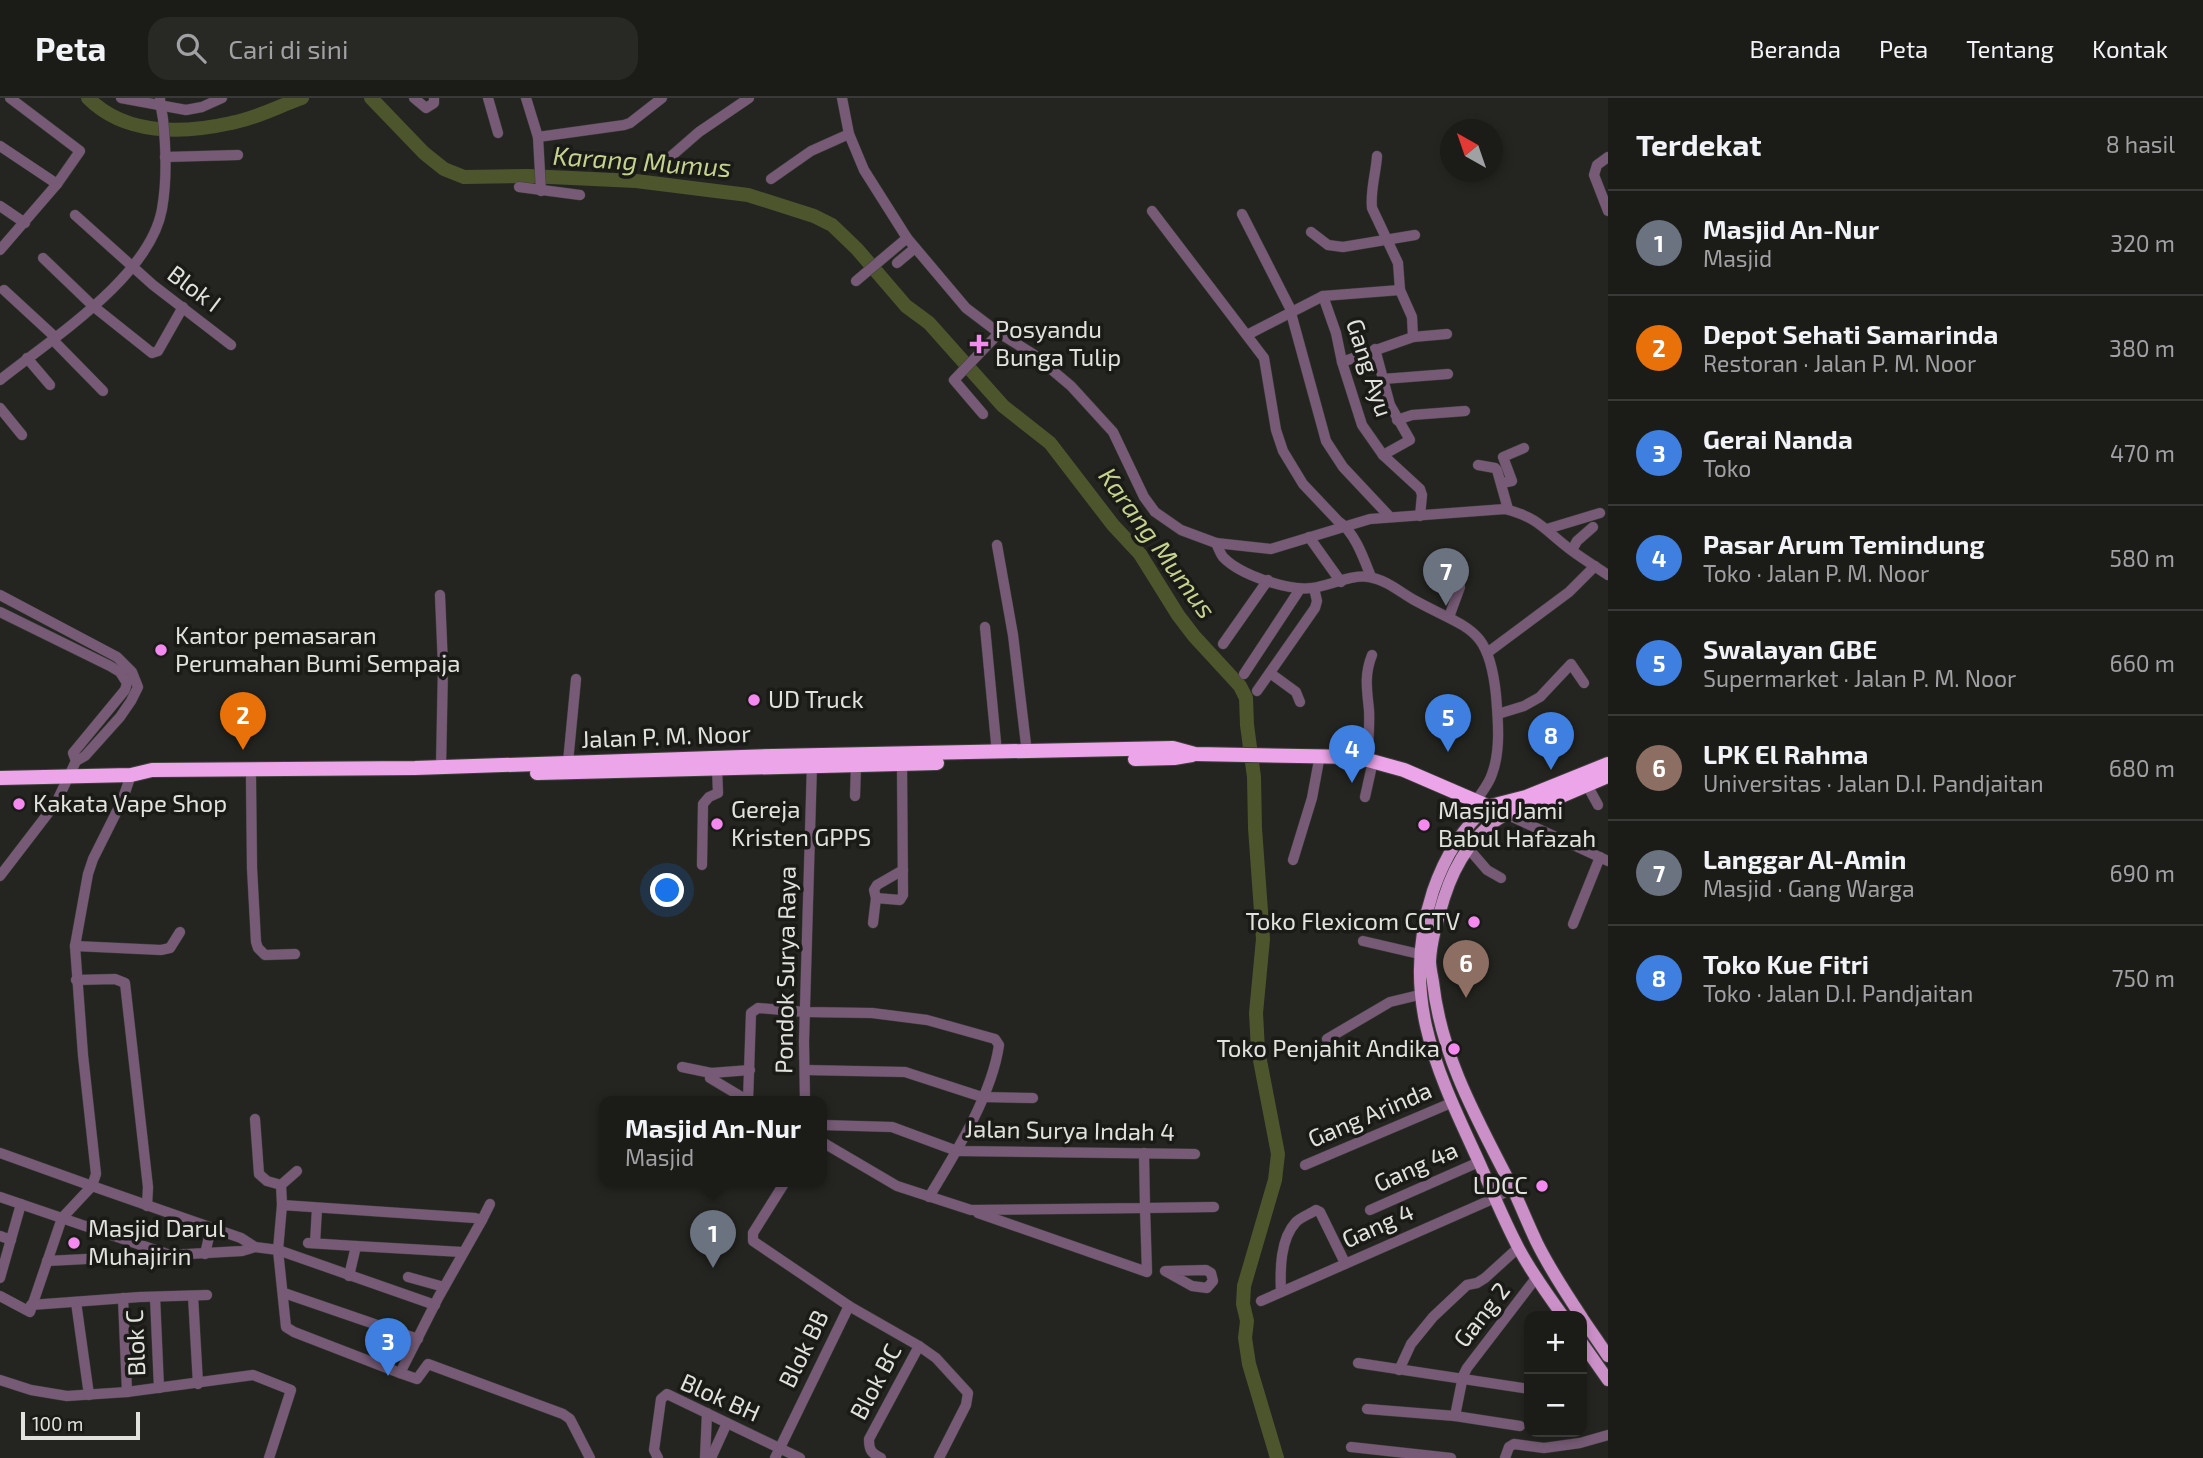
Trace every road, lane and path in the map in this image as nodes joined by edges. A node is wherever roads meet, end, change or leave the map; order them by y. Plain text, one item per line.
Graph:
1 (10, 98) edge
2 (121, 98) edge
3 (222, 98) edge
4 (414, 98) edge
5 (434, 98) edge
6 (488, 98) edge
7 (526, 98) edge
8 (662, 98) edge
9 (749, 98) edge
10 (842, 98) edge
11 (163, 107) edge
12 (498, 132) dead end
13 (849, 134) junction
14 (538, 137) junction
15 (0, 146) edge
16 (165, 155) junction
17 (238, 155) dead end
18 (1377, 156) dead end
19 (1608, 157) edge
20 (667, 159) dead end
21 (771, 179) dead end
22 (57, 184) junction
23 (519, 187) dead end
24 (542, 189) junction
25 (580, 195) dead end
26 (0, 206) edge
27 (1152, 211) dead end
28 (1608, 212) edge
29 (1242, 214) dead end
30 (75, 215) dead end
31 (25, 223) junction
32 (1311, 232) dead end
33 (1415, 235) dead end
34 (907, 238) junction
35 (1386, 240) junction
36 (915, 248) junction
37 (0, 250) edge
38 (43, 258) dead end
39 (897, 263) dead end
40 (132, 267) junction
41 (858, 279) dead end
42 (4, 290) dead end
43 (1400, 290) junction
44 (1323, 296) junction
45 (93, 306) junction
46 (183, 307) junction
47 (1291, 312) junction
48 (999, 334) junction
49 (1447, 334) dead end
50 (1247, 335) junction
51 (1413, 337) junction
52 (54, 339) junction
53 (231, 345) dead end
54 (1374, 349) junction
55 (27, 358) junction
56 (1342, 362) junction
57 (1448, 374) dead end
58 (1383, 379) junction
59 (0, 380) edge
60 (50, 385) dead end
61 (103, 391) dead end
62 (0, 408) edge
63 (1465, 411) dead end
64 (983, 414) dead end
65 (1397, 420) junction
66 (22, 436) dead end
67 (1524, 447) dead end
68 (1383, 455) junction
69 (1478, 465) dead end
70 (1502, 483) junction
71 (1508, 509) junction
72 (1600, 513) dead end
73 (1389, 516) junction
74 (1420, 516) junction
75 (1345, 526) junction
76 (1592, 527) dead end
77 (1547, 529) junction
78 (1309, 537) junction
79 (1216, 543) junction
80 (997, 545) dead end
81 (1572, 550) junction
82 (1595, 566) junction
83 (1448, 575) dead end
84 (1608, 576) edge
85 (1371, 577) junction
86 (1268, 580) junction
87 (1341, 582) junction
88 (1314, 588) junction
89 (1300, 589) junction
90 (0, 595) edge
91 (440, 595) dead end
92 (0, 612) edge
93 (1449, 617) junction
94 (985, 627) dead end
95 (1223, 645) dead end
96 (1487, 653) junction
97 (1372, 656) dead end
98 (1270, 673) junction
99 (1244, 674) dead end
100 (576, 679) dead end
101 (131, 681) junction
102 (1584, 683) dead end
103 (1257, 691) dead end
104 (1300, 702) dead end
105 (1498, 714) junction
106 (1027, 752) junction
107 (1195, 754) junction
108 (1320, 755) junction
109 (995, 756) junction
110 (1370, 760) junction
111 (812, 761) junction
112 (901, 764) junction
113 (1608, 764) edge
114 (856, 765) junction
115 (571, 766) junction
116 (441, 767) junction
117 (717, 768) junction
118 (271, 774) junction
119 (134, 775) junction
120 (1608, 776) edge
121 (0, 778) edge
122 (67, 778) junction
123 (251, 778) junction
124 (1587, 785) junction
125 (855, 796) dead end
126 (1365, 797) dead end
127 (1481, 804) junction
128 (1598, 804) dead end
129 (1506, 814) junction
130 (1468, 848) junction
131 (1604, 859) edge
132 (1293, 860) dead end
133 (702, 865) dead end
134 (903, 870) junction
135 (0, 876) edge
136 (1501, 878) dead end
137 (876, 898) junction
138 (873, 923) dead end
139 (1573, 924) dead end
140 (180, 932) dead end
141 (1363, 941) dead end
142 (75, 946) junction
143 (295, 954) dead end
144 (1419, 954) junction
145 (76, 980) junction
146 (1419, 995) junction
147 (805, 1012) junction
148 (1327, 1039) dead end
149 (682, 1067) dead end
150 (750, 1070) junction
151 (805, 1070) junction
152 (710, 1073) junction
153 (740, 1096) edge
154 (749, 1096) edge
155 (805, 1096) edge
156 (982, 1097) junction
157 (1033, 1098) dead end
158 (1451, 1103) junction
159 (255, 1119) dead end
160 (827, 1125) edge
161 (827, 1145) edge
162 (957, 1151) junction
163 (0, 1153) edge
164 (1144, 1153) junction
165 (1195, 1154) dead end
166 (1479, 1161) junction
167 (1305, 1165) dead end
168 (297, 1171) dead end
169 (94, 1180) junction
170 (281, 1185) junction
171 (782, 1187) edge
172 (1512, 1188) junction
173 (0, 1197) edge
174 (148, 1197) junction
175 (929, 1197) junction
176 (1495, 1198) junction
177 (21, 1204) junction
178 (491, 1204) dead end
179 (282, 1205) junction
180 (317, 1208) junction
181 (1145, 1208) junction
182 (1214, 1208) dead end
183 (971, 1210) junction
184 (1370, 1210) dead end
185 (62, 1217) junction
186 (482, 1220) junction
187 (211, 1228) junction
188 (0, 1236) edge
189 (11, 1240) junction
190 (279, 1243) junction
191 (356, 1246) junction
192 (255, 1247) junction
193 (1518, 1248) junction
194 (462, 1252) junction
195 (205, 1254) junction
196 (170, 1255) junction
197 (3, 1256) edge
198 (47, 1261) junction
199 (1345, 1263) junction
200 (351, 1267) junction
201 (1165, 1271) dead end
202 (1146, 1272) junction
203 (408, 1277) dead end
204 (0, 1278) edge
205 (1536, 1278) junction
206 (1281, 1292) junction
207 (284, 1293) junction
208 (440, 1295) junction
209 (0, 1296) edge
210 (193, 1296) junction
211 (207, 1296) dead end
212 (155, 1297) junction
213 (123, 1298) junction
214 (76, 1301) junction
215 (1261, 1301) dead end
216 (32, 1305) junction
217 (849, 1306) junction
218 (1559, 1311) edge
219 (1577, 1311) edge
220 (1587, 1326) edge
221 (418, 1339) junction
222 (919, 1346) junction
223 (1587, 1350) edge
224 (1608, 1356) edge
225 (1358, 1363) dead end
226 (1399, 1370) junction
227 (400, 1373) junction
228 (1462, 1378) junction
229 (0, 1380) edge
230 (1608, 1380) edge
231 (198, 1384) junction
232 (159, 1388) junction
233 (1524, 1388) edge
234 (127, 1392) junction
235 (89, 1395) junction
236 (1367, 1409) dead end
237 (707, 1413) junction
238 (1455, 1416) junction
239 (727, 1423) junction
240 (1520, 1426) dead end
241 (1608, 1435) edge
242 (1351, 1447) dead end
243 (777, 1453) edge
244 (1410, 1456) edge
245 (269, 1458) edge
246 (590, 1458) edge
247 (658, 1458) edge
248 (705, 1458) edge
249 (711, 1458) edge
250 (800, 1458) edge
251 (881, 1458) edge
252 (939, 1458) edge
253 (1451, 1458) edge
254 (1505, 1458) edge

1 - 22 street
2 - 11 street
3 - 11 street
4 - 5 street
6 - 12 street
7 - 14 street
8 - 14 street
9 - 20 street
10 - 13 street
11 - 16 street
13 - 21 street
13 - 34 street
14 - 24 street
15 - 22 street
16 - 17 street
16 - 40 street
18 - 35 street
19 - 28 street
22 - 31 street
23 - 24 street
24 - 25 street
26 - 31 street
27 - 50 street
29 - 47 street
30 - 40 street, Blok I
31 - 37 street
32 - 35 street
33 - 35 street
34 - 36 street
34 - 41 street
35 - 43 street
36 - 39 street
36 - 48 street
38 - 45 street
40 - 45 street
40 - 46 street, Blok I
42 - 52 street
43 - 44 street
43 - 51 street
44 - 47 street
44 - 56 street, Gang Ayu
45 - 46 street
45 - 52 street
46 - 53 street, Blok I
47 - 50 street
47 - 73 street
48 - 64 street
48 - 79 street
49 - 51 street
50 - 75 street
51 - 54 street
52 - 55 street
52 - 61 street
54 - 56 street
54 - 58 street
55 - 59 street
55 - 60 street
56 - 68 street, Gang Ayu
57 - 58 street
58 - 65 street
62 - 66 street
63 - 65 street
65 - 68 street
67 - 70 street
68 - 74 street, Gang Ayu
69 - 70 street
70 - 71 street
71 - 74 street
71 - 77 street
72 - 77 street
73 - 74 street
73 - 75 street
75 - 78 street
75 - 85 street
76 - 81 street
77 - 81 street
78 - 79 street
78 - 87 street
79 - 86 street
80 - 106 street
81 - 82 street
82 - 84 street
82 - 96 street
83 - 93 street
85 - 87 street
85 - 93 street
86 - 89 street
86 - 95 street
87 - 88 street
88 - 89 street
88 - 98 street
89 - 99 street
90 - 101 street
91 - 116 street
92 - 101 street
93 - 96 street
94 - 109 street
96 - 105 street
97 - 110 street
98 - 103 street
98 - 104 street
100 - 115 street
101 - 122 street
102 - 105 street
105 - 127 street
106 - 107 highway, Jalan P. M. Noor
106 - 109 highway, Jalan P. M. Noor
107 - 108 highway, Jalan P. M. Noor
107 - 109 highway, Jalan P. M. Noor
108 - 110 highway, Jalan P. M. Noor
108 - 132 street
109 - 111 highway, Jalan P. M. Noor
109 - 112 highway, Jalan P. M. Noor
110 - 126 street
110 - 127 highway, Jalan P. M. Noor
111 - 114 highway, Jalan P. M. Noor
111 - 115 highway, Jalan P. M. Noor
111 - 117 highway, Jalan P. M. Noor
111 - 147 street, Pondok Surya Raya
112 - 114 highway, Jalan P. M. Noor
112 - 134 street
113 - 127 highway
114 - 125 street
115 - 116 highway, Jalan P. M. Noor
115 - 117 highway, Jalan P. M. Noor
115 - 118 highway, Jalan P. M. Noor
116 - 118 highway, Jalan P. M. Noor
117 - 133 street
118 - 119 highway, Jalan P. M. Noor
118 - 123 highway, Jalan P. M. Noor
119 - 122 highway, Jalan P. M. Noor
119 - 123 highway, Jalan P. M. Noor
119 - 142 street
120 - 124 highway
121 - 122 highway, Jalan P. M. Noor
122 - 135 street
123 - 143 street
124 - 128 street
124 - 129 highway
127 - 129 highway, Jalan P. M. Noor
127 - 144 main road
129 - 130 main road
129 - 131 street
130 - 136 street
130 - 172 main road
131 - 139 street
134 - 137 street
134 - 137 street
137 - 138 street
140 - 142 street
141 - 144 street
142 - 145 street
144 - 146 main road
145 - 169 street
145 - 174 street
146 - 148 street
146 - 158 main road
147 - 150 street
147 - 151 street, Pondok Surya Raya
147 - 156 street
149 - 152 street
150 - 152 street
150 - 154 street
151 - 155 street, Pondok Surya Raya
151 - 156 street
152 - 153 street
156 - 157 street
156 - 162 street
158 - 166 main road
158 - 167 street, Gang Arinda
159 - 170 street
160 - 162 street, Jalan Surya Indah 4
161 - 175 street
162 - 164 street, Jalan Surya Indah 4
162 - 175 street
163 - 169 street
164 - 165 street, Jalan Surya Indah 4
164 - 181 street
166 - 176 main road
166 - 184 street, Gang 4a
168 - 170 street
169 - 174 street
169 - 185 street
170 - 179 street
171 - 217 street, Blok BC
172 - 176 street, Gang 4
172 - 219 main road
173 - 177 street
174 - 187 street
175 - 183 street
176 - 193 main road
176 - 199 street, Gang 4
177 - 185 street
177 - 189 street
178 - 186 street
179 - 180 street
179 - 190 street
180 - 186 street
180 - 191 street
181 - 182 street
181 - 183 street
181 - 202 street
183 - 202 street
185 - 196 street
185 - 198 street
186 - 194 street
187 - 192 street
187 - 195 street
188 - 189 street
189 - 197 street
190 - 192 street
190 - 200 street
190 - 207 street
191 - 194 street
191 - 200 street
192 - 195 street
193 - 205 main road
193 - 226 street
194 - 208 street
195 - 196 street
196 - 198 street
197 - 204 street
198 - 216 street
199 - 206 street, Gang 4
199 - 206 street
200 - 208 street
201 - 202 street
203 - 208 street
205 - 218 main road
205 - 228 street, Gang 2
206 - 215 street, Gang 4
207 - 221 street
207 - 227 street
208 - 221 street
209 - 216 street
210 - 211 street
210 - 212 street
210 - 231 street
212 - 213 street
212 - 232 street, Blok C
213 - 214 street
213 - 234 street
214 - 216 street
214 - 235 street
217 - 222 street, Blok BC
217 - 243 street, Blok BB
220 - 224 main road
221 - 227 street
222 - 251 street, Blok BC
222 - 252 street, Blok BC
223 - 230 main road
225 - 226 street
226 - 228 street
227 - 246 street
228 - 233 street, Gang 2
228 - 238 street, Gang 2
229 - 235 street
231 - 232 street
231 - 245 street
232 - 234 street
234 - 235 street
236 - 238 street
237 - 239 street, Blok BH
237 - 247 street, Blok BH
237 - 248 street
238 - 240 street
239 - 243 street, Blok BH
239 - 249 street
241 - 254 street
242 - 244 street
243 - 250 street, Blok BH
244 - 253 street

